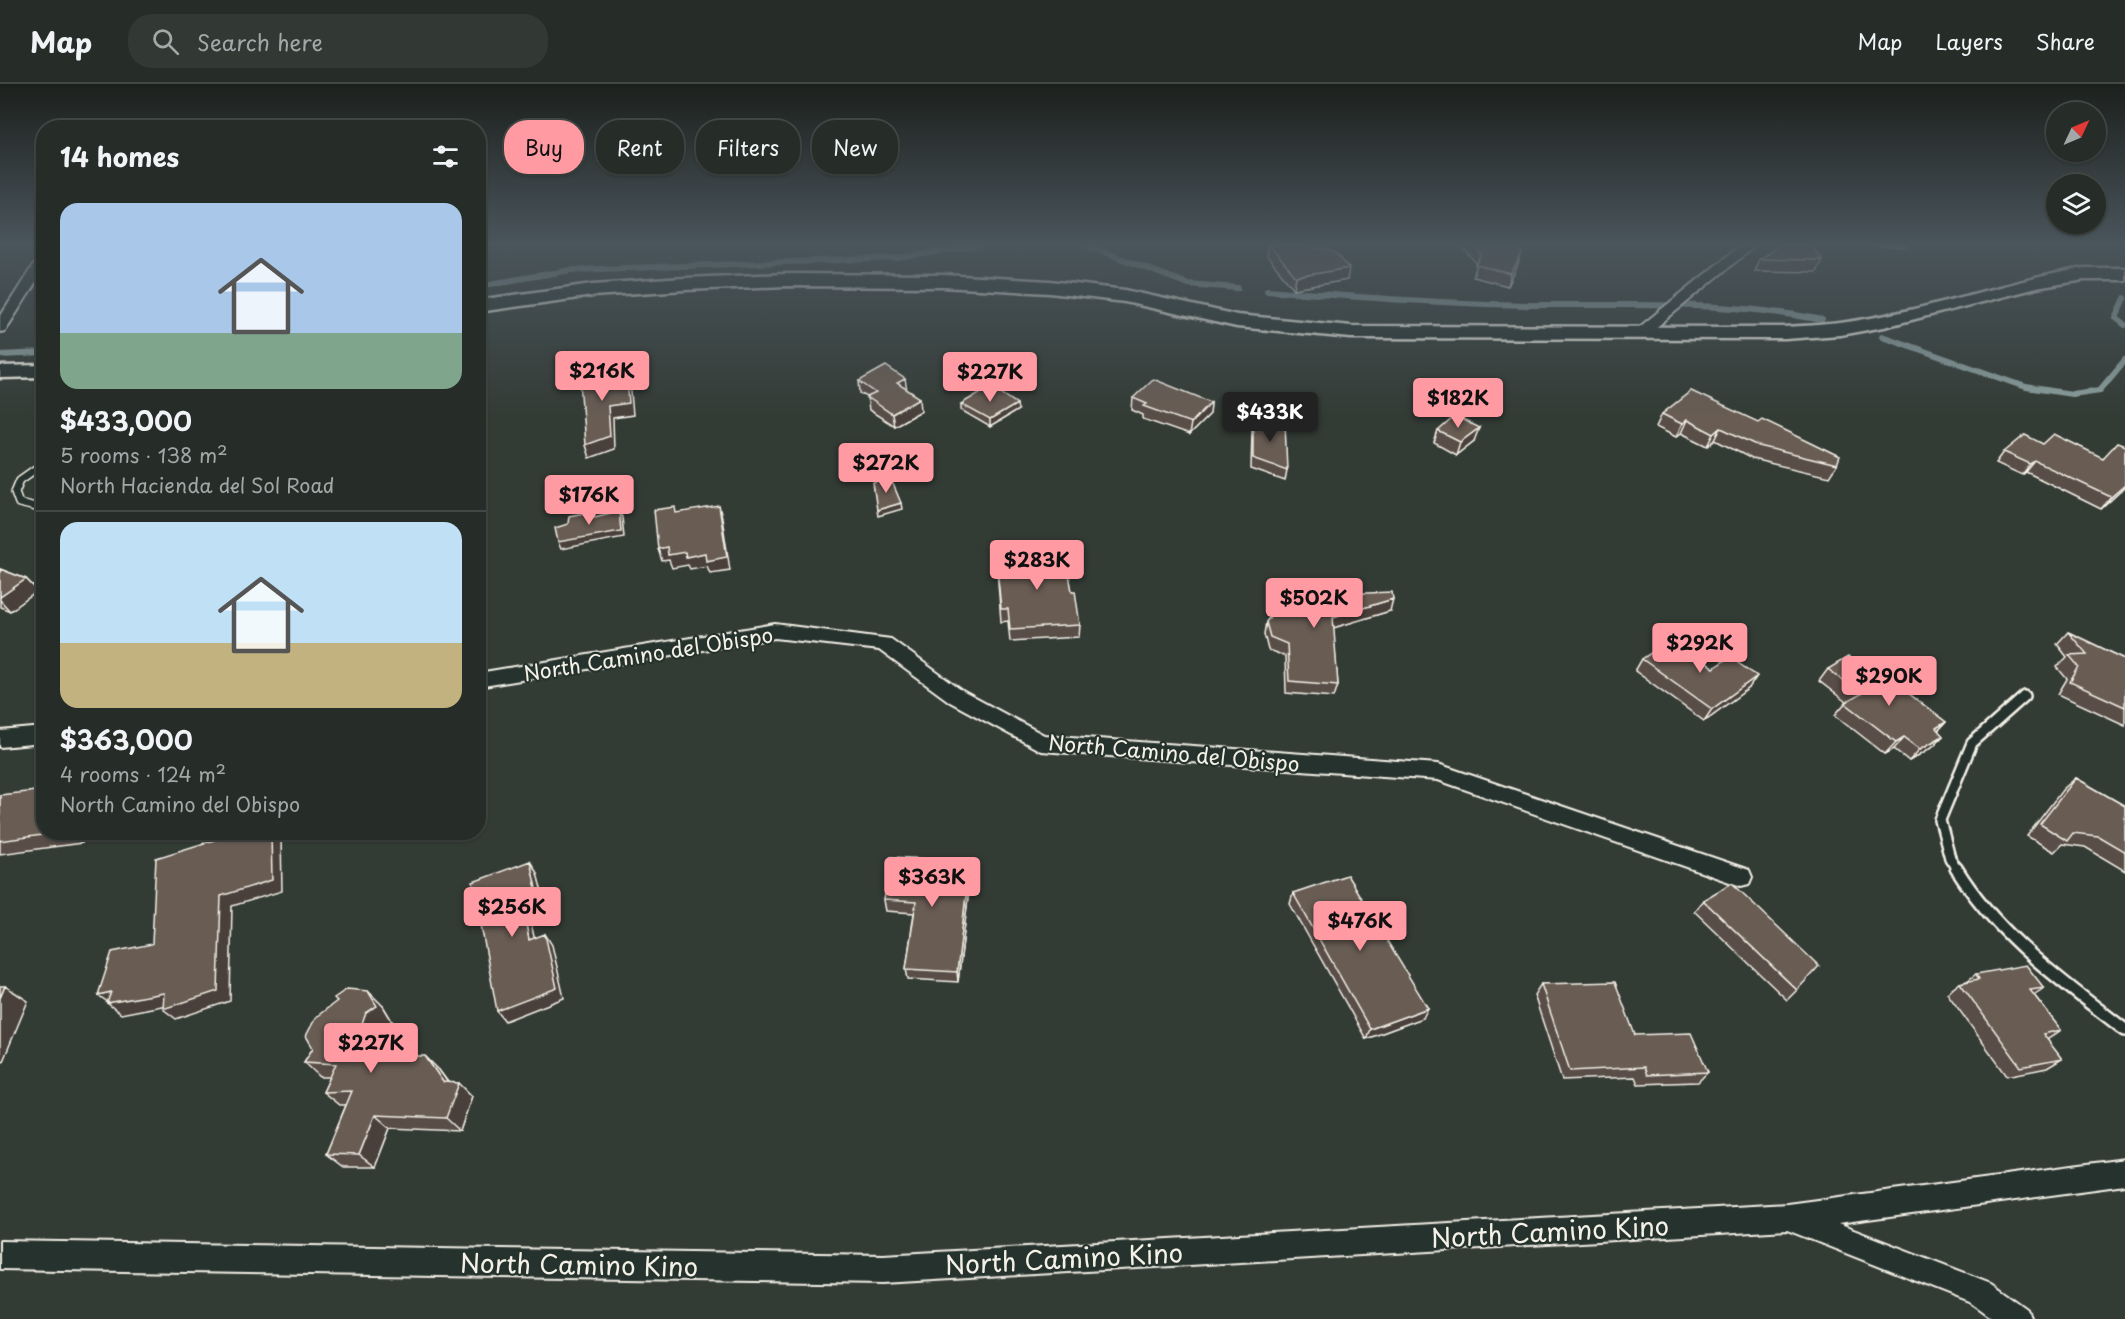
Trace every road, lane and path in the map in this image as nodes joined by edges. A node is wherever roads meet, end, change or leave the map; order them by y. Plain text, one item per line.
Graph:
1 (16, 303) edge
2 (502, 303) edge
3 (1155, 303) edge
4 (1678, 303) edge
5 (1955, 303) edge
6 (486, 305) edge
7 (0, 328) edge
8 (1642, 332) junction
9 (36, 371) edge
10 (0, 372) edge
11 (36, 469) edge
12 (36, 507) edge
13 (486, 679) edge
14 (2025, 696) dead end
15 (36, 736) edge
16 (0, 739) edge
17 (1741, 877) dead end
18 (2125, 1030) edge
19 (2125, 1172) edge
20 (1786, 1217) junction
21 (0, 1255) edge
22 (2017, 1319) edge

1 - 7 street
2 - 6 street
3 - 8 street
4 - 8 street
5 - 8 street
9 - 10 street
11 - 12 lane
13 - 17 street, North Camino del Obispo
14 - 18 lane
15 - 16 street
19 - 20 street, North Camino Kino
20 - 21 street, North Camino Kino
20 - 22 street

